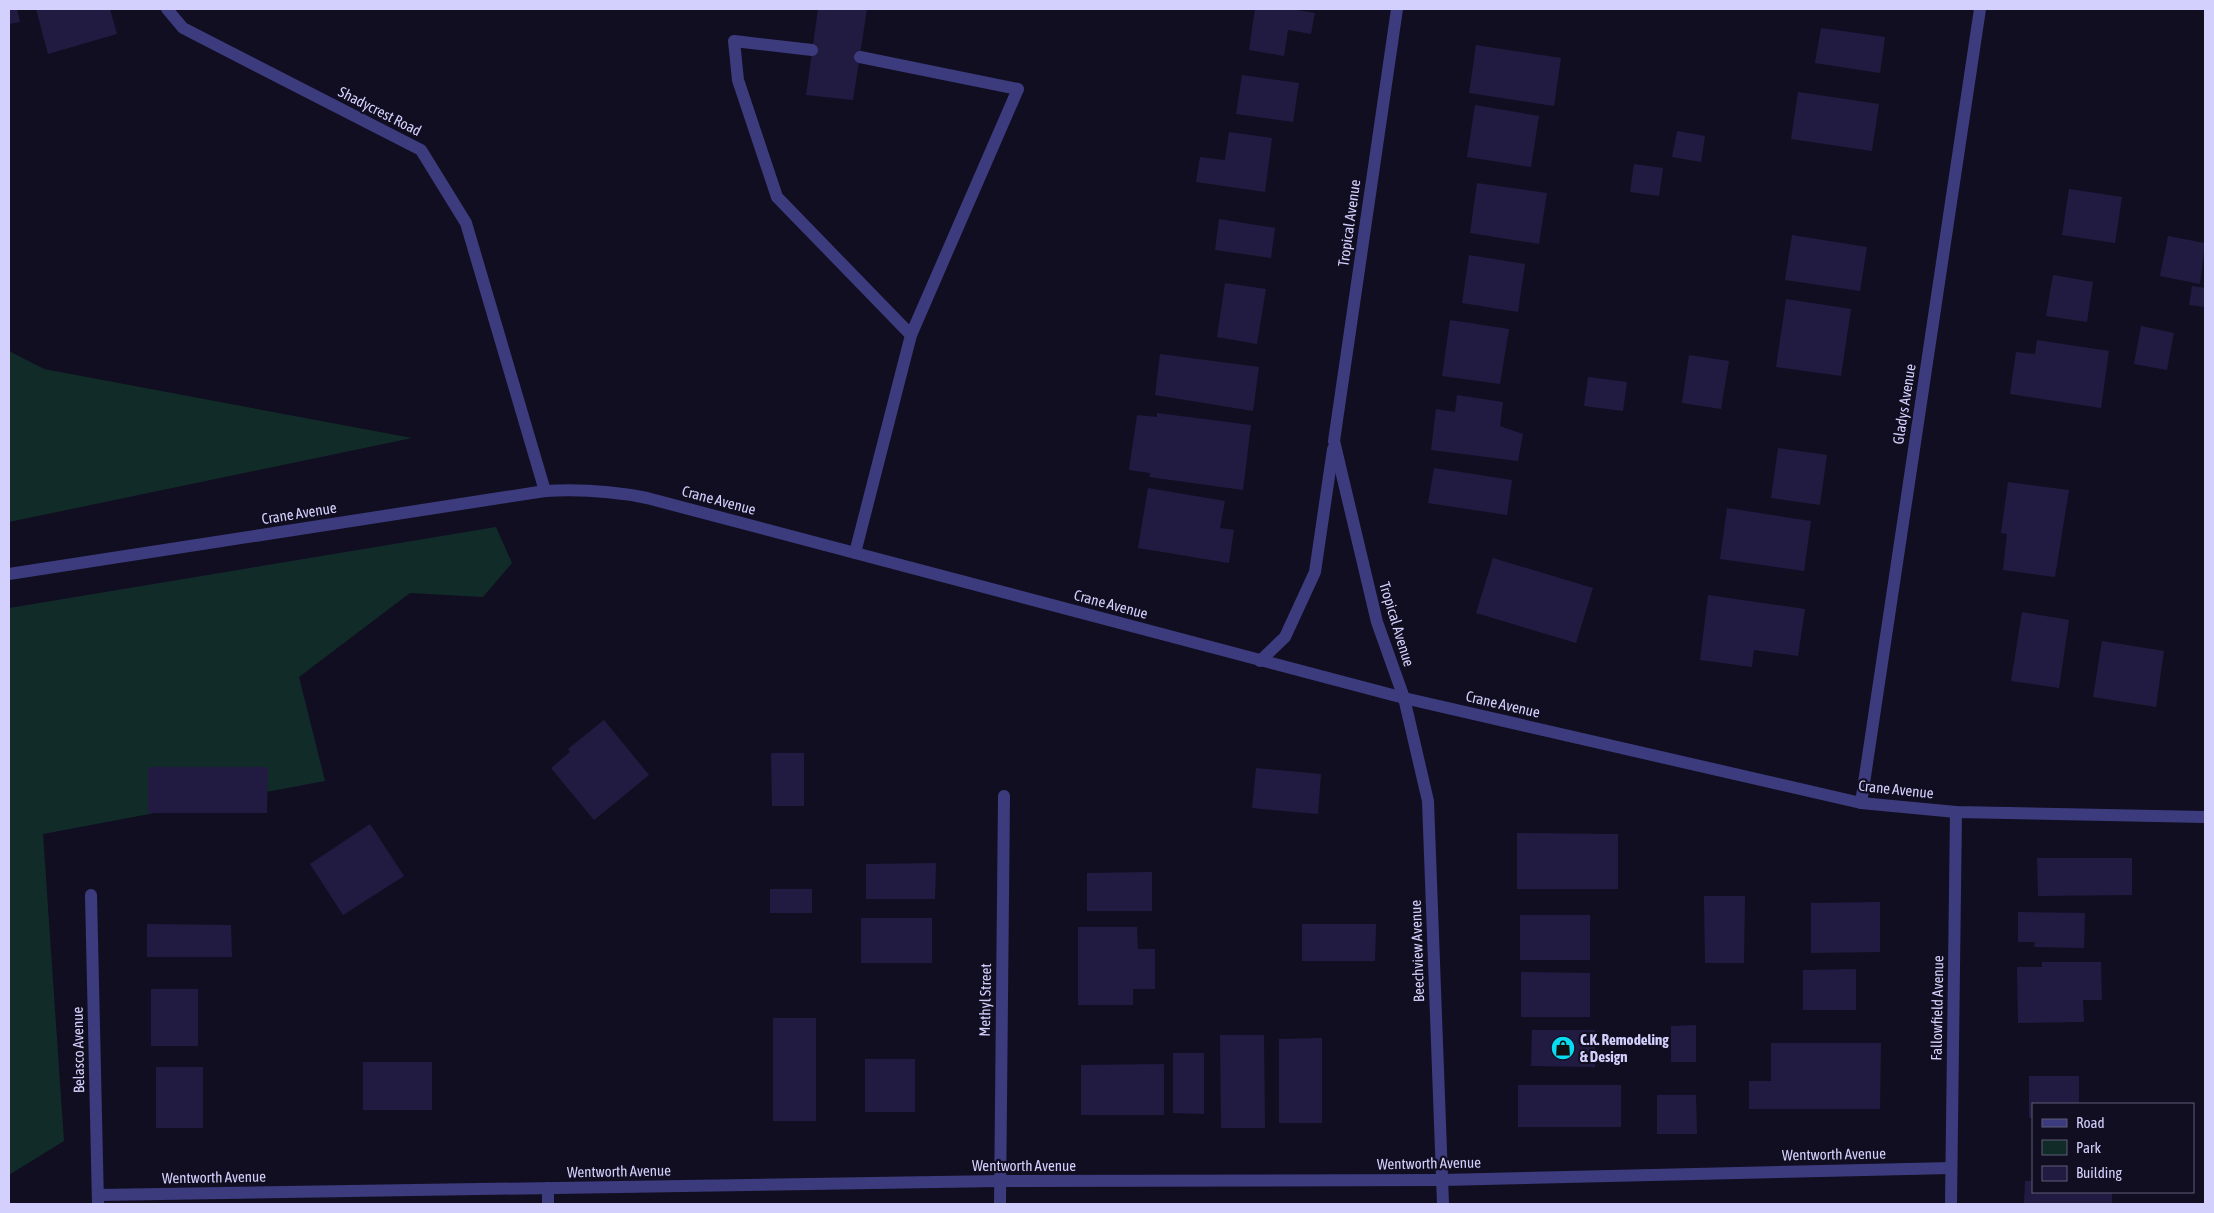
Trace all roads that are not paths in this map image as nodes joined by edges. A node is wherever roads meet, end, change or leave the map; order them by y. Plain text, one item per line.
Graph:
1 (167, 9) edge
2 (1397, 9) edge
3 (1980, 9) edge
4 (812, 50) dead end
5 (860, 57) dead end
6 (911, 335) junction
7 (1334, 441) junction
8 (545, 491) junction
9 (855, 553) junction
10 (9, 574) edge
11 (1260, 661) junction
12 (1404, 698) junction
13 (1004, 796) dead end
14 (1861, 803) junction
15 (1956, 812) junction
16 (2205, 817) edge
17 (91, 895) dead end
18 (1951, 1168) junction
19 (1443, 1180) junction
20 (1000, 1181) junction
21 (548, 1188) junction
22 (98, 1200) edge
23 (548, 1204) edge
24 (1000, 1204) edge
25 (1444, 1204) edge
26 (1951, 1204) edge

1 - 8 street, Shadycrest Road
2 - 7 street, Tropical Avenue
3 - 14 street, Gladys Avenue
4 - 6 street
5 - 6 street
6 - 9 street
7 - 11 street, Tropical Avenue
7 - 12 street, Tropical Avenue
8 - 9 street, Crane Avenue
8 - 10 street, Crane Avenue
9 - 11 street, Crane Avenue
11 - 12 street, Crane Avenue
12 - 14 street, Crane Avenue
12 - 19 street, Beechview Avenue
13 - 20 street, Methyl Street
14 - 15 street, Crane Avenue
15 - 16 street, Crane Avenue
15 - 18 street, Fallowfield Avenue
17 - 22 street, Belasco Avenue
18 - 19 street, Wentworth Avenue
18 - 26 street, Fallowfield Avenue
19 - 20 street, Wentworth Avenue
19 - 25 street, Beechview Avenue
20 - 21 street, Wentworth Avenue
20 - 24 street, Methyl Street
21 - 22 street, Wentworth Avenue
21 - 23 street

